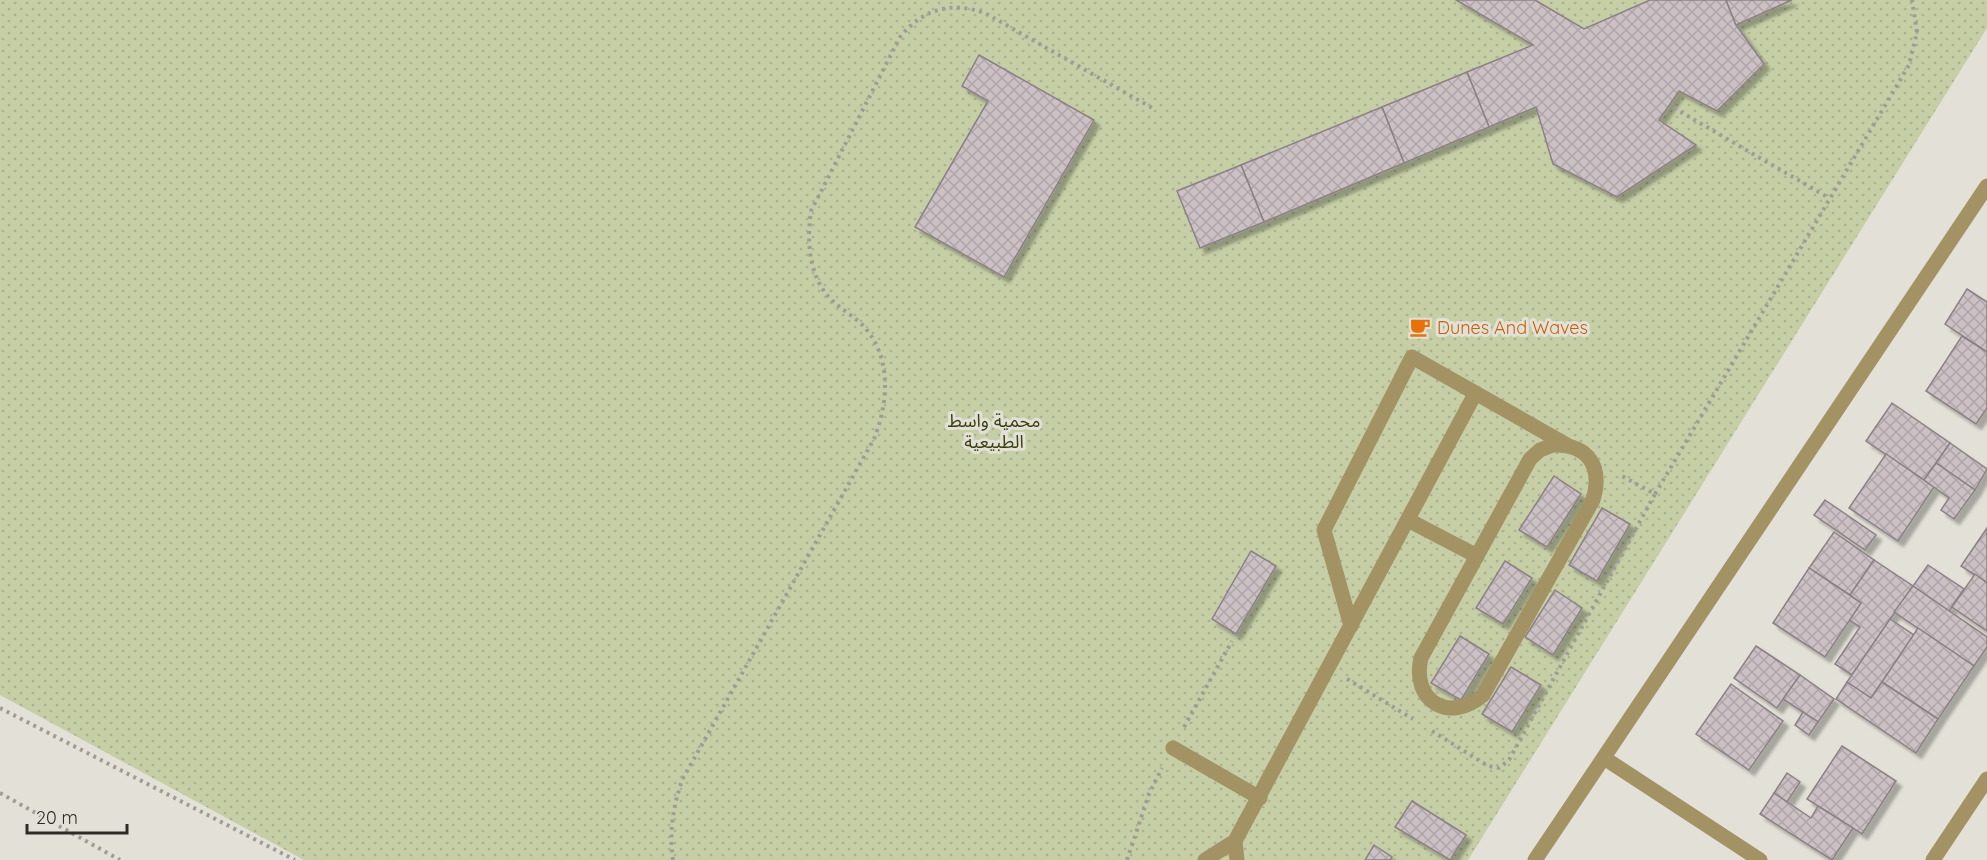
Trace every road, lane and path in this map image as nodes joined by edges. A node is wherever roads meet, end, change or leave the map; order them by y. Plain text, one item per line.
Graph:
1 (1912, 0) edge
2 (1674, 108) dead end
3 (1154, 109) dead end
4 (1987, 186) edge
5 (1830, 198) junction
6 (1475, 394) junction
7 (1567, 445) junction
8 (1655, 494) dead end
9 (1408, 520) junction
10 (1477, 556) junction
11 (1351, 626) junction
12 (0, 708) edge
13 (1173, 748) dead end
14 (1604, 758) junction
15 (1987, 779) edge
16 (0, 793) edge
17 (1260, 798) junction
18 (1235, 841) junction
19 (120, 860) edge
20 (295, 860) edge
21 (673, 860) edge
22 (1205, 860) edge
23 (1237, 860) edge
24 (1535, 860) edge
25 (1760, 860) edge
26 (1933, 860) edge

1 - 5 path
2 - 5 path
3 - 21 path
4 - 14 street
5 - 8 path
6 - 7 street
6 - 9 street
6 - 11 street
7 - 10 street
7 - 10 street
9 - 10 street
9 - 11 street
11 - 17 street
12 - 20 path
13 - 17 street
14 - 24 street
14 - 25 street
15 - 26 street
16 - 19 path
17 - 18 street
18 - 22 street
18 - 23 street

